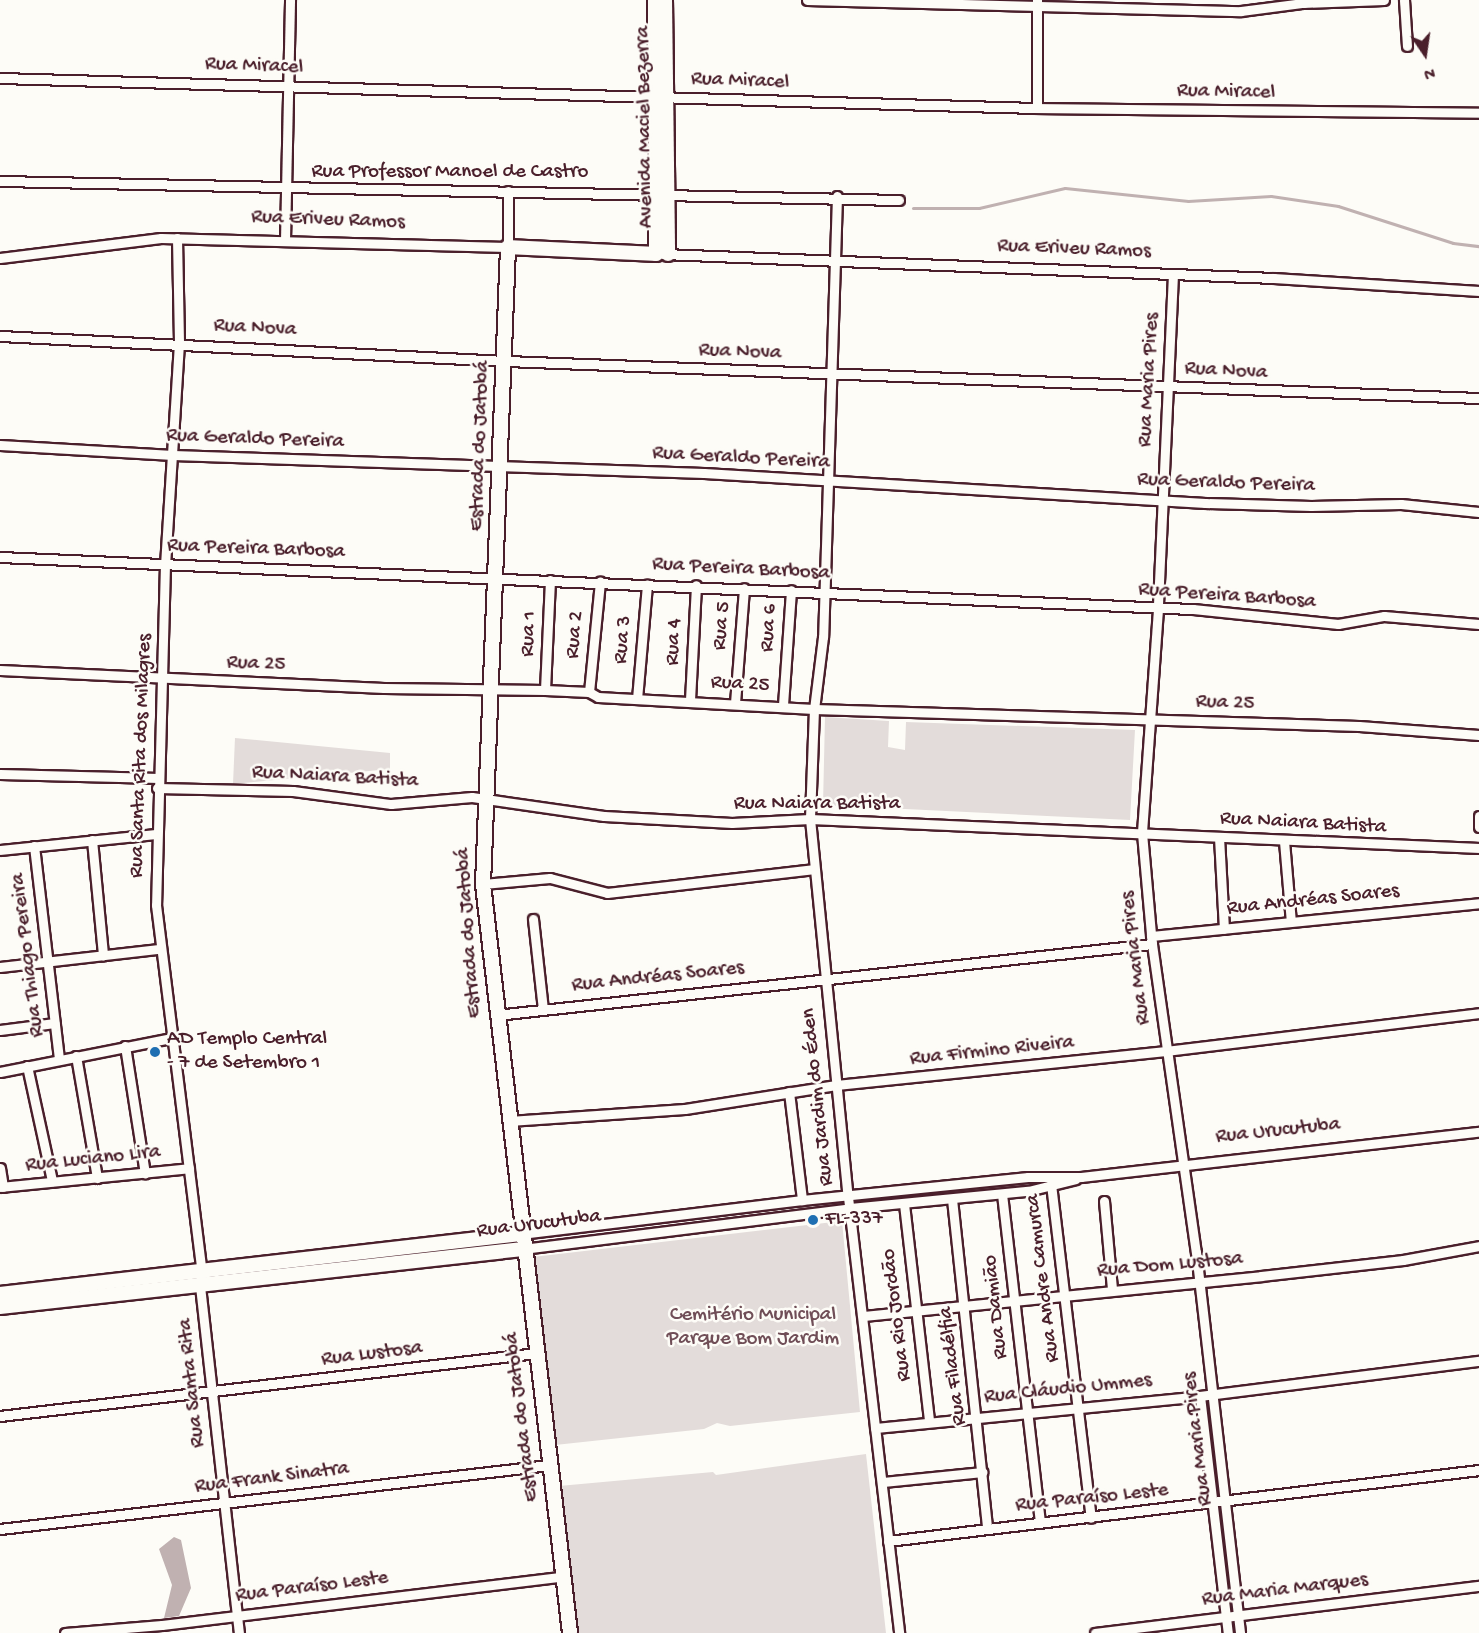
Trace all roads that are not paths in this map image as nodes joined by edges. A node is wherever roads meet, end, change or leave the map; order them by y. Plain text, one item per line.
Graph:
1 (290, 0) edge
2 (655, 0) edge
3 (665, 0) edge
4 (807, 0) edge
5 (1384, 0) edge
6 (1404, 0) edge
7 (1037, 2) edge
8 (1407, 46) dead end
9 (0, 78) edge
10 (286, 86) junction
11 (661, 98) junction
12 (1037, 108) junction
13 (1479, 113) edge
14 (0, 181) edge
15 (286, 190) junction
16 (508, 191) junction
17 (662, 193) junction
18 (837, 196) junction
19 (899, 200) dead end
20 (177, 238) junction
21 (285, 240) junction
22 (508, 247) junction
23 (662, 254) junction
24 (0, 258) edge
25 (835, 263) junction
26 (1173, 274) junction
27 (1479, 291) edge
28 (0, 336) edge
29 (178, 343) junction
30 (506, 361) junction
31 (830, 374) junction
32 (1166, 388) junction
33 (1479, 399) edge
34 (0, 445) edge
35 (173, 455) junction
36 (501, 468) junction
37 (827, 482) junction
38 (1162, 499) junction
39 (1479, 512) edge
40 (0, 557) edge
41 (165, 564) junction
42 (497, 577) junction
43 (550, 580) junction
44 (600, 582) junction
45 (647, 584) junction
46 (696, 585) junction
47 (744, 588) junction
48 (791, 590) junction
49 (824, 592) junction
50 (1158, 609) junction
51 (1479, 624) edge
52 (0, 670) edge
53 (162, 679) junction
54 (488, 689) junction
55 (545, 690) junction
56 (589, 692) junction
57 (637, 699) junction
58 (690, 700) junction
59 (735, 704) junction
60 (783, 705) junction
61 (814, 709) junction
62 (1150, 720) junction
63 (1479, 735) edge
64 (0, 774) edge
65 (158, 783) junction
66 (486, 799) junction
67 (1479, 816) edge
68 (810, 819) junction
69 (1479, 827) edge
70 (1142, 833) junction
71 (156, 834) junction
72 (1219, 837) junction
73 (92, 840) junction
74 (1284, 841) junction
75 (34, 846) junction
76 (1479, 849) edge
77 (0, 850) edge
78 (813, 869) junction
79 (483, 884) junction
80 (1479, 903) edge
81 (533, 919) dead end
82 (1291, 922) junction
83 (1224, 928) junction
84 (1152, 940) junction
85 (159, 949) junction
86 (103, 955) junction
87 (48, 963) junction
88 (0, 967) edge
89 (825, 979) junction
90 (543, 1009) junction
91 (1479, 1013) edge
92 (496, 1015) junction
93 (55, 1023) junction
94 (0, 1030) edge
95 (171, 1038) junction
96 (125, 1046) junction
97 (1166, 1051) junction
98 (76, 1056) junction
99 (59, 1060) junction
100 (27, 1066) junction
101 (0, 1072) edge
102 (836, 1085) junction
103 (789, 1092) junction
104 (509, 1121) junction
105 (1479, 1132) edge
106 (1184, 1163) junction
107 (0, 1168) edge
108 (189, 1168) junction
109 (145, 1173) junction
110 (1051, 1176) junction
111 (97, 1178) junction
112 (1081, 1178) junction
113 (52, 1181) junction
114 (2, 1187) edge
115 (1051, 1188) junction
116 (1002, 1194) junction
117 (848, 1197) junction
118 (952, 1199) junction
119 (802, 1200) junction
120 (1104, 1201) dead end
121 (904, 1204) junction
122 (850, 1208) junction
123 (521, 1234) junction
124 (1479, 1246) edge
125 (523, 1249) junction
126 (201, 1279) junction
127 (1200, 1282) junction
128 (1112, 1289) junction
129 (0, 1294) edge
130 (1064, 1295) junction
131 (1015, 1300) junction
132 (965, 1305) junction
133 (0, 1307) edge
134 (916, 1311) junction
135 (863, 1316) junction
136 (536, 1353) junction
137 (1479, 1361) edge
138 (212, 1392) junction
139 (1212, 1394) junction
140 (1200, 1396) junction
141 (1077, 1407) junction
142 (1026, 1413) junction
143 (0, 1416) edge
144 (978, 1417) junction
145 (929, 1421) junction
146 (875, 1428) junction
147 (549, 1465) junction
148 (1479, 1470) edge
149 (983, 1472) junction
150 (882, 1482) junction
151 (1224, 1500) junction
152 (223, 1503) junction
153 (1213, 1503) junction
154 (1091, 1518) junction
155 (1040, 1523) junction
156 (987, 1528) junction
157 (0, 1529) edge
158 (888, 1541) junction
159 (564, 1576) junction
160 (1479, 1586) edge
161 (236, 1615) junction
162 (1238, 1615) junction
163 (1226, 1616) junction
164 (65, 1633) edge
165 (239, 1633) edge
166 (570, 1633) edge
167 (899, 1633) edge
168 (1095, 1633) edge
169 (1228, 1633) edge
170 (1240, 1633) edge

1 - 10 street
2 - 11 street, Avenida Maciel Bezerra
3 - 11 street, Avenida Maciel Bezerra
4 - 7 street
5 - 7 street
6 - 8 street
7 - 12 street
9 - 10 street, Rua Miracel
10 - 11 street, Rua Miracel
10 - 15 street
11 - 12 street, Rua Miracel
11 - 17 street, Avenida Maciel Bezerra
12 - 13 street, Rua Miracel
14 - 15 street, Rua Professor Manoel de Castro
15 - 16 street, Rua Professor Manoel de Castro
15 - 21 street
16 - 17 street, Rua Professor Manoel de Castro
16 - 22 street, Estrada do Jatobá
17 - 18 street, Rua Professor Manoel de Castro
17 - 23 street, Avenida Maciel Bezerra
18 - 19 street, Rua Professor Manoel de Castro
18 - 25 street, Rua Jardim do Éden
20 - 21 street, Rua Eriveu Ramos
20 - 24 street, Rua Eriveu Ramos
20 - 29 street, Rua Santa Rita dos Milagres
21 - 22 street, Rua Eriveu Ramos
22 - 23 street, Rua Eriveu Ramos
22 - 30 street, Estrada do Jatobá
23 - 25 street, Rua Eriveu Ramos
25 - 26 street, Rua Eriveu Ramos
25 - 31 street, Rua Jardim do Éden
26 - 27 street, Rua Eriveu Ramos
26 - 32 street, Rua Maria Pires
28 - 29 street, Rua Nova
29 - 30 street, Rua Nova
29 - 35 street, Rua Santa Rita dos Milagres
30 - 31 street, Rua Nova
30 - 36 street, Estrada do Jatobá
31 - 32 street, Rua Nova
31 - 37 street, Rua Jardim do Éden
32 - 33 street, Rua Nova
32 - 38 street, Rua Maria Pires
34 - 35 street, Rua Geraldo Pereira
35 - 36 street, Rua Geraldo Pereira
35 - 41 street, Rua Santa Rita dos Milagres
36 - 37 street, Rua Geraldo Pereira
36 - 42 street, Estrada do Jatobá
37 - 38 street, Rua Geraldo Pereira
37 - 49 street, Rua Jardim do Éden
38 - 39 street, Rua Geraldo Pereira
38 - 50 street, Rua Maria Pires
40 - 41 street, Rua Pereira Barbosa
41 - 42 street, Rua Pereira Barbosa
41 - 53 street, Rua Santa Rita dos Milagres
42 - 43 street, Rua Pereira Barbosa
42 - 54 street, Estrada do Jatobá
43 - 44 street, Rua Pereira Barbosa
43 - 55 street, Rua 1
44 - 45 street, Rua Pereira Barbosa
44 - 56 street, Rua 2
45 - 46 street, Rua Pereira Barbosa
45 - 57 street, Rua 3
46 - 47 street, Rua Pereira Barbosa
46 - 58 street, Rua 4
47 - 48 street, Rua Pereira Barbosa
47 - 59 street, Rua 5
48 - 49 street, Rua Pereira Barbosa
48 - 60 street, Rua 6
49 - 50 street, Rua Pereira Barbosa
49 - 61 street, Rua Jardim do Éden
50 - 51 street, Rua Pereira Barbosa
50 - 62 street, Rua Maria Pires
52 - 53 street, Rua 25
53 - 54 street, Rua 25
53 - 65 street, Rua Santa Rita dos Milagres
54 - 55 street, Rua 25
54 - 66 street, Estrada do Jatobá
55 - 56 street, Rua 25
56 - 57 street, Rua 25
57 - 58 street, Rua 25
58 - 59 street, Rua 25
59 - 60 street, Rua 25
60 - 61 street, Rua 25
61 - 62 street, Rua 25
61 - 68 street, Rua Jardim do Éden
62 - 63 street, Rua 25
62 - 70 street, Rua Maria Pires
64 - 65 street, Rua Naiara Batista
65 - 66 street, Rua Naiara Batista
65 - 71 street, Rua Santa Rita dos Milagres
66 - 68 street, Rua Naiara Batista
66 - 79 street, Estrada do Jatobá
67 - 69 street
68 - 70 street, Rua Naiara Batista
68 - 78 street, Rua Jardim do Éden
70 - 72 street, Rua Naiara Batista
70 - 84 street, Rua Maria Pires
71 - 73 street
71 - 85 street, Rua Santa Rita dos Milagres
72 - 74 street, Rua Naiara Batista
72 - 83 street
73 - 75 street
73 - 86 street
74 - 76 street, Rua Naiara Batista
74 - 82 street
75 - 77 street
75 - 87 street, Rua Thiago Pereira
78 - 79 street
78 - 89 street, Rua Jardim do Éden
79 - 92 street, Estrada do Jatobá
80 - 82 street, Rua Andréas Soares
81 - 90 street
82 - 83 street, Rua Andréas Soares
83 - 84 street, Rua Andréas Soares
84 - 89 street, Rua Andréas Soares
84 - 97 street, Rua Maria Pires
85 - 86 street
85 - 95 street, Rua Santa Rita dos Milagres
86 - 87 street
87 - 88 street
87 - 93 street, Rua Thiago Pereira
89 - 90 street, Rua Andréas Soares
89 - 102 street, Rua Jardim do Éden
90 - 92 street, Rua Andréas Soares
91 - 97 street, Rua Firmino Riveira
92 - 104 street, Estrada do Jatobá
93 - 94 street
93 - 99 street, Rua Thiago Pereira
95 - 96 street
95 - 108 street, Rua Santa Rita dos Milagres
96 - 98 street
96 - 109 street
97 - 102 street, Rua Firmino Riveira
97 - 106 street, Rua Maria Pires
98 - 99 street
98 - 111 street
99 - 100 street
100 - 101 street
100 - 113 street
102 - 103 street, Rua Firmino Riveira
102 - 117 street, Rua Jardim do Éden
103 - 104 street, Rua Firmino Riveira
103 - 119 street
104 - 123 street, Estrada do Jatobá
105 - 106 street, Rua Urucutuba
106 - 112 street, Rua Urucutuba
106 - 127 street, Rua Maria Pires
107 - 114 street
108 - 109 street, Rua Luciano Lira
108 - 126 street, Rua Santa Rita dos Milagres
109 - 111 street, Rua Luciano Lira
110 - 112 street, Rua Urucutuba
110 - 115 street, Rua Andre Camurca
110 - 117 street, Rua Urucutuba
111 - 113 street, Rua Luciano Lira
112 - 115 street, Rua Urucutuba
113 - 114 street, Rua Luciano Lira
115 - 116 street, Rua Urucutuba
115 - 130 street, Rua Andre Camurca
116 - 118 street, Rua Urucutuba
116 - 131 street, Rua Damião
117 - 119 street, Rua Urucutuba
117 - 122 street, Rua Jardim do Éden
118 - 121 street, Rua Urucutuba
118 - 132 street, Rua Filadélfia
119 - 123 street, Rua Urucutuba
120 - 128 street
121 - 122 street, Rua Urucutuba
121 - 134 street, Rua Rio Jordão
122 - 125 street, Rua Urucutuba
122 - 135 street, Rua Jardim do Éden
123 - 125 street, Estrada do Jatobá
123 - 126 street, Rua Urucutuba
124 - 127 street, Rua Dom Lustosa
125 - 126 street, Rua Urucutuba
125 - 136 street, Estrada do Jatobá
126 - 129 street, Rua Urucutuba
126 - 133 street, Rua Urucutuba
126 - 138 street, Rua Santa Rita
127 - 128 street, Rua Dom Lustosa
127 - 139 street, Rua Maria Pires
128 - 130 street, Rua Dom Lustosa
130 - 131 street, Rua Dom Lustosa
130 - 141 street, Rua Andre Camurca
131 - 132 street, Rua Dom Lustosa
131 - 142 street, Rua Damião
132 - 134 street, Rua Dom Lustosa
132 - 144 street, Rua Filadélfia
134 - 135 street, Rua Dom Lustosa
134 - 145 street, Rua Rio Jordão
135 - 146 street, Rua Jardim do Éden
136 - 138 street, Rua Lustosa
136 - 147 street, Estrada do Jatobá
137 - 139 street, Rua Cláudio Ummes
138 - 143 street, Rua Lustosa
138 - 152 street, Rua Santa Rita
139 - 140 street, Rua Cláudio Ummes
139 - 151 street, Rua Maria Pires
140 - 141 street, Rua Cláudio Ummes
140 - 153 street, Rua Maria Pires
141 - 142 street, Rua Cláudio Ummes
141 - 154 street, Rua Andre Camurca
142 - 144 street, Rua Cláudio Ummes
142 - 155 street, Rua Damião
144 - 145 street, Rua Cláudio Ummes
144 - 149 street, Rua Filadélfia
145 - 146 street, Rua Cláudio Ummes
146 - 150 street, Rua Jardim do Éden
147 - 152 street, Rua Frank Sinatra
147 - 159 street, Estrada do Jatobá
148 - 151 street, Rua Paraíso Leste
149 - 150 street
149 - 156 street, Rua Filadélfia
150 - 158 street, Rua Jardim do Éden
151 - 153 street, Rua Paraíso Leste
151 - 162 street, Rua Maria Pires
152 - 157 street, Rua Frank Sinatra
152 - 161 street, Rua Santa Rita
153 - 154 street, Rua Paraíso Leste
153 - 163 street, Rua Maria Pires
154 - 155 street, Rua Paraíso Leste
155 - 156 street, Rua Paraíso Leste
156 - 158 street, Rua Paraíso Leste
158 - 167 street, Rua Jardim do Éden
159 - 161 street, Rua Paraíso Leste
159 - 166 street, Estrada do Jatobá
160 - 162 street, Rua Maria Marques
161 - 164 street, Rua Paraíso Leste
161 - 165 street, Rua Santa Rita
162 - 163 street, Rua Maria Marques
162 - 170 street, Rua Maria Pires
163 - 168 street, Rua Maria Marques
163 - 169 street, Rua Maria Pires

